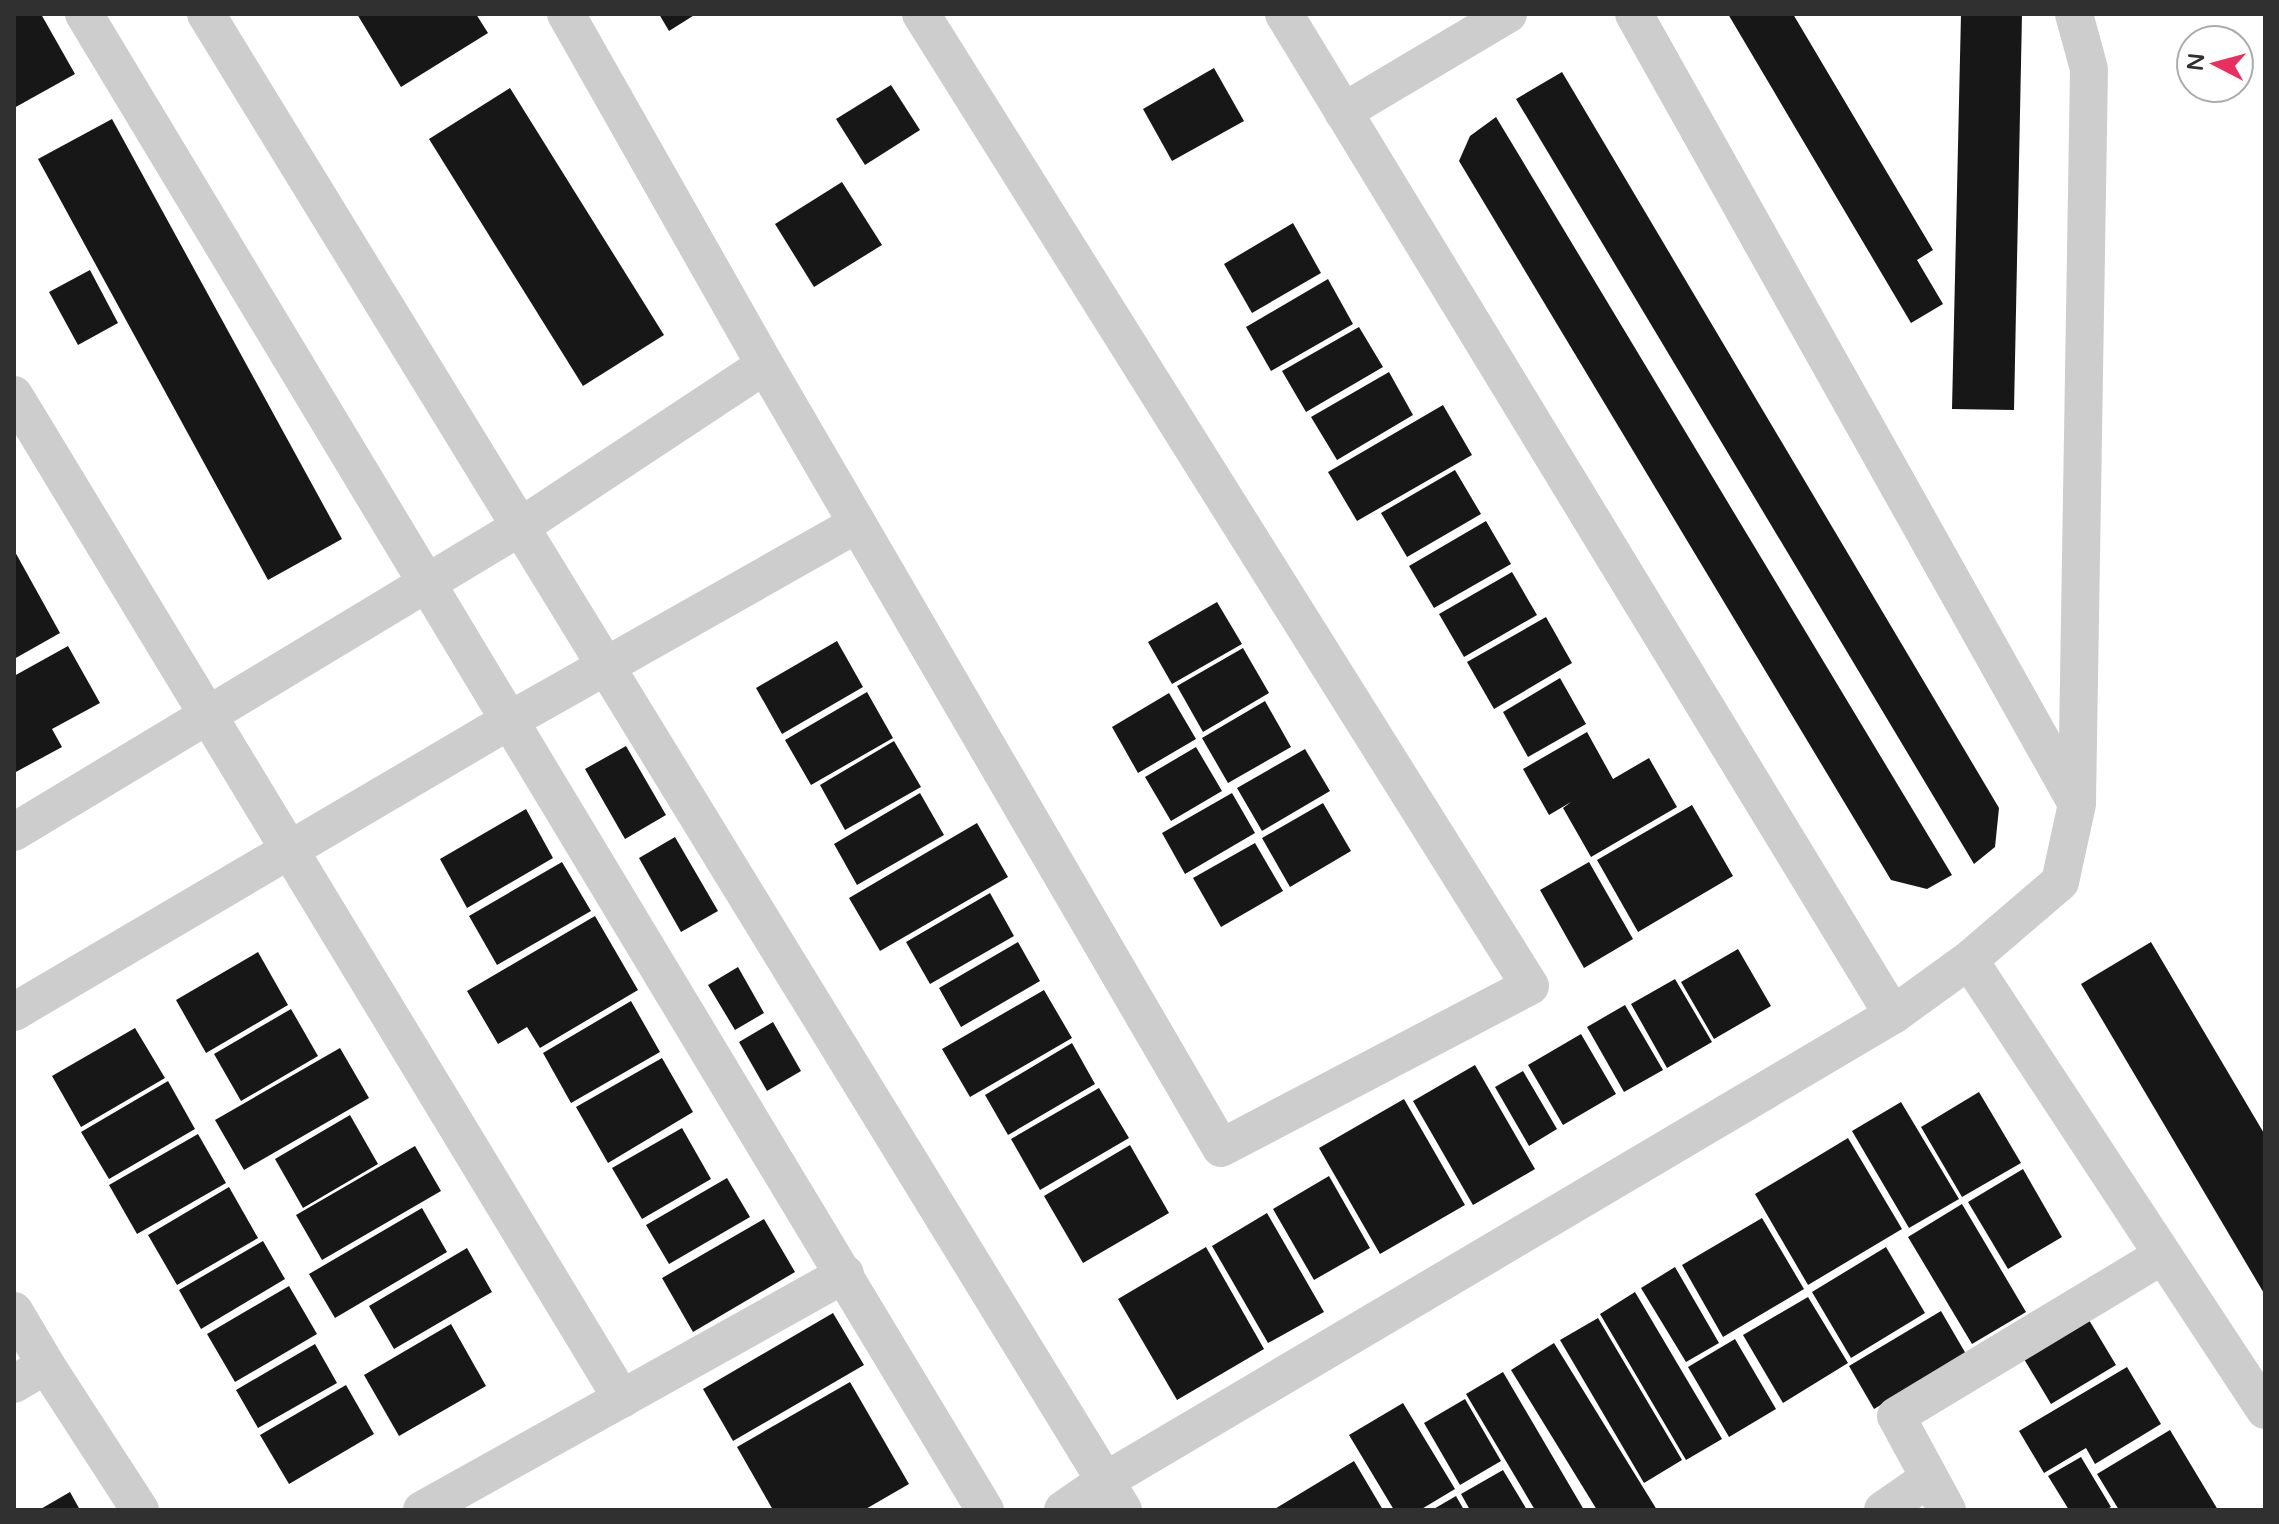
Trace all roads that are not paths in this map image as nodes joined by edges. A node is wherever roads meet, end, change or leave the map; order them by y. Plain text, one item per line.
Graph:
1 (84, 14) edge
2 (206, 14) edge
3 (566, 14) edge
4 (921, 14) edge
5 (1284, 14) edge
6 (1508, 14) edge
7 (1634, 14) edge
8 (2074, 14) edge
9 (1343, 112) junction
10 (765, 365) junction
11 (14, 395) edge
12 (857, 524) junction
13 (520, 527) junction
14 (429, 582) junction
15 (605, 666) junction
16 (208, 715) junction
17 (512, 719) junction
18 (2077, 804) junction
19 (14, 832) edge
20 (290, 850) junction
21 (1969, 960) junction
22 (14, 1012) edge
23 (1893, 1015) junction
24 (2163, 1255) junction
25 (845, 1274) junction
26 (14, 1311) edge
27 (30, 1374) edge
28 (622, 1399) junction
29 (2265, 1410) edge
30 (1938, 1494) edge
31 (1114, 1495) edge
32 (140, 1510) edge
33 (422, 1510) edge
34 (985, 1510) edge
35 (1063, 1510) edge
36 (1883, 1510) edge

1 - 14 street
2 - 13 street
3 - 10 street
4 - 12 street
5 - 9 street
6 - 9 street
7 - 18 street
8 - 18 street
9 - 23 street
10 - 12 street
10 - 13 street
11 - 16 street
12 - 15 street
13 - 14 street
13 - 15 street
14 - 16 street
14 - 17 street
15 - 17 street
15 - 31 street
16 - 19 street
16 - 20 street
17 - 20 street
17 - 25 street
18 - 21 street
20 - 22 street
20 - 28 street
21 - 23 street
21 - 24 street
23 - 31 street
24 - 29 street
24 - 30 street
25 - 28 street
25 - 34 street
26 - 27 street
27 - 32 street
28 - 33 street
30 - 36 street
31 - 35 street

